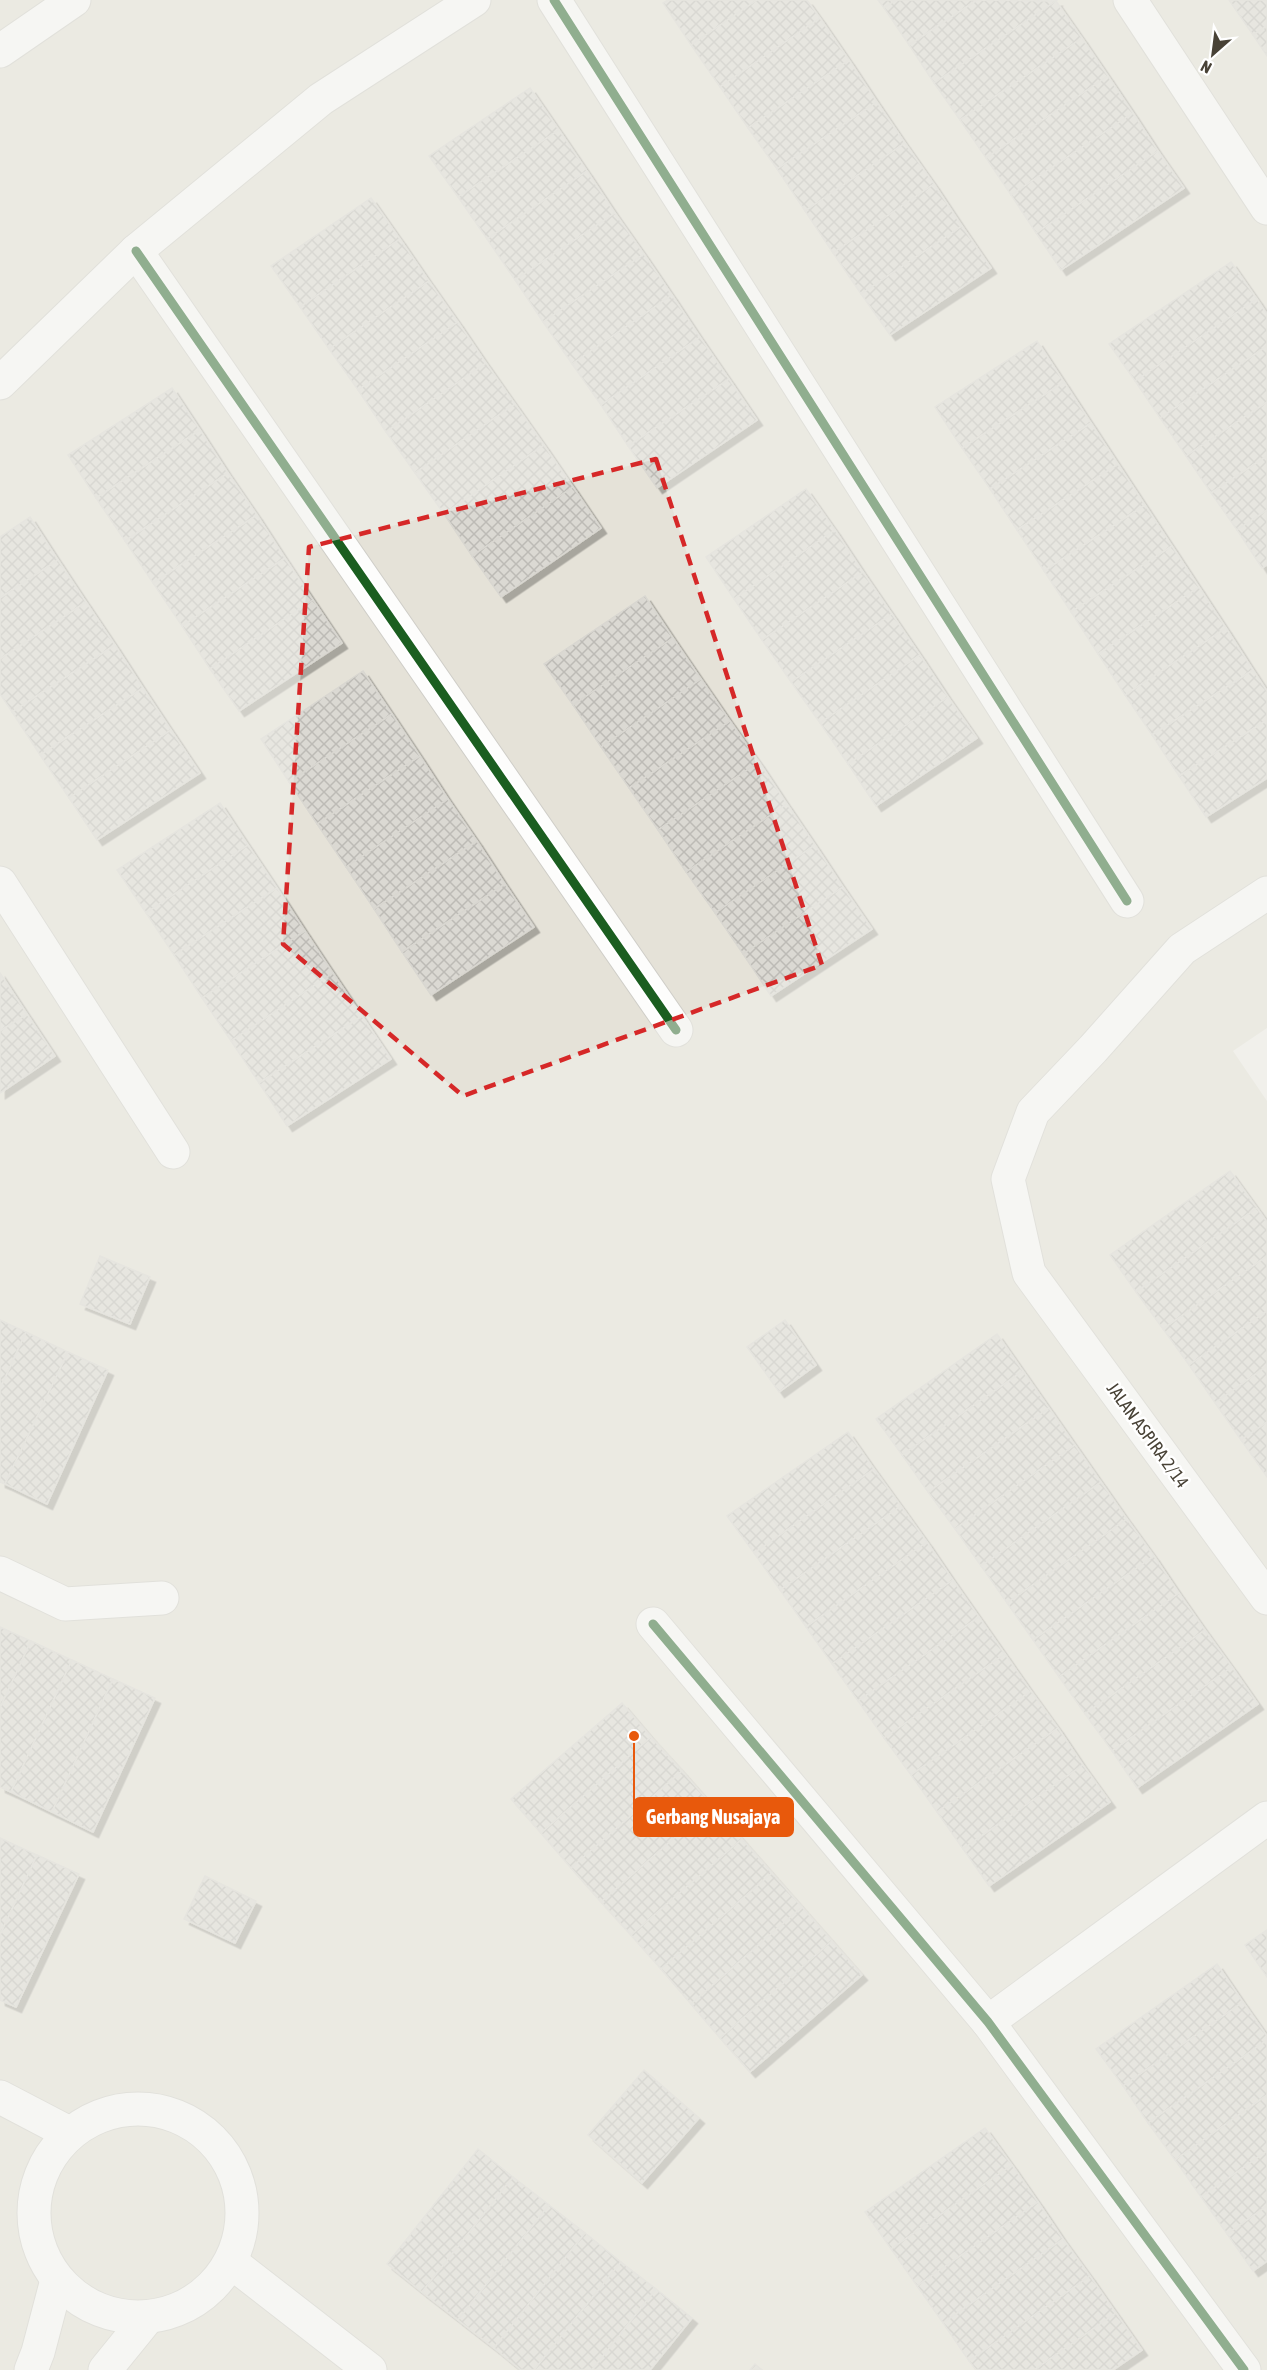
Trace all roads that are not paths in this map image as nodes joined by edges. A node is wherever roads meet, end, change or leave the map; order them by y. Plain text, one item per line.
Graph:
1 (74, 0) edge
2 (474, 0) edge
3 (554, 0) edge
4 (1130, 0) edge
5 (0, 51) edge
6 (1267, 208) edge
7 (136, 251) junction
8 (0, 383) edge
9 (0, 883) edge
10 (1267, 893) edge
11 (1126, 901) dead end
12 (676, 1030) dead end
13 (173, 1152) dead end
14 (0, 1574) edge
15 (162, 1598) dead end
16 (1267, 1598) edge
17 (652, 1624) dead end
18 (1267, 1818) edge
19 (988, 2022) junction
20 (0, 2097) edge
21 (69, 2133) junction
22 (231, 2262) junction
23 (57, 2280) junction
24 (148, 2317) junction
25 (31, 2370) edge
26 (105, 2370) edge
27 (370, 2370) edge
28 (1244, 2370) edge

1 - 5 street
2 - 7 street
3 - 11 street
4 - 6 street
7 - 8 street
7 - 12 street
9 - 13 street
10 - 16 street, JALAN ASPIRA 2/14
14 - 15 street
17 - 19 street
18 - 19 street
19 - 28 street
20 - 21 street
21 - 22 street
21 - 23 street
22 - 24 street
22 - 27 street
23 - 24 street
23 - 25 street
24 - 26 street

